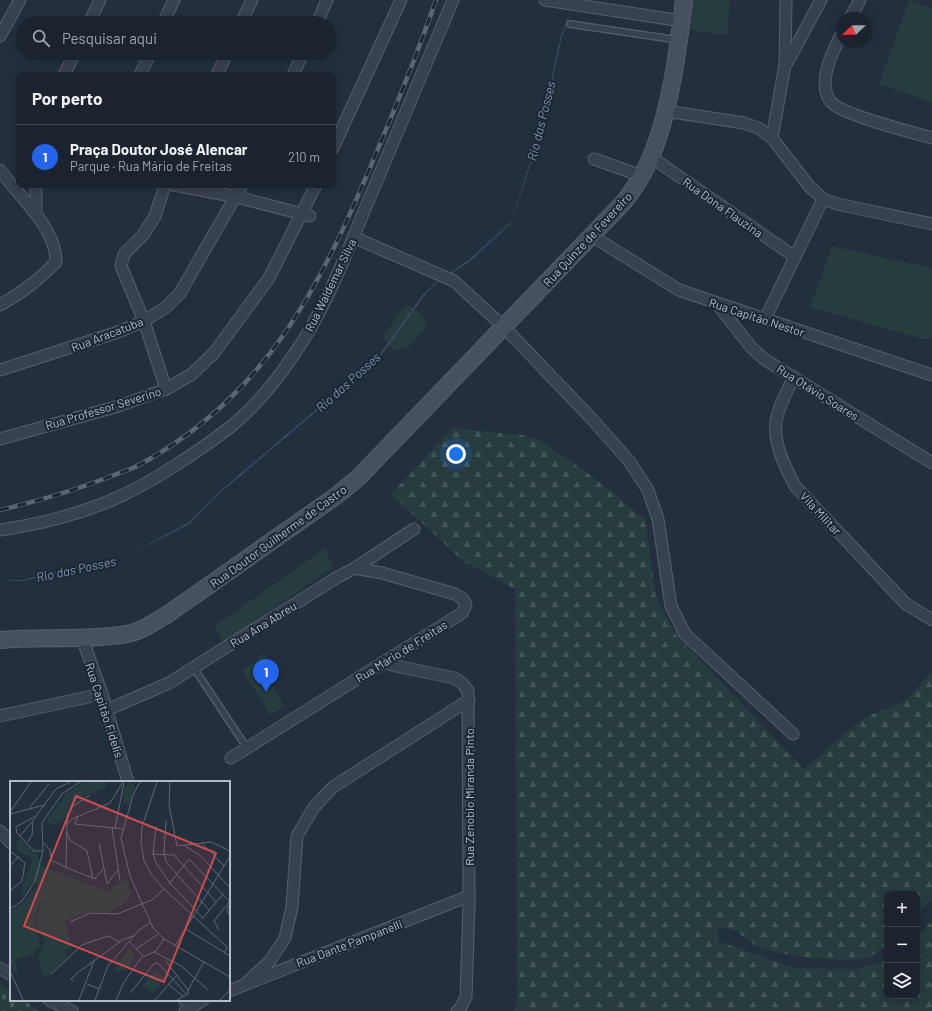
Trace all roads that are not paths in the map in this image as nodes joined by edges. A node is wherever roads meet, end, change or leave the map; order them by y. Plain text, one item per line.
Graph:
1 (20, 0) edge
2 (100, 0) edge
3 (174, 0) edge
4 (252, 0) edge
5 (327, 0) edge
6 (401, 0) edge
7 (453, 0) edge
8 (548, 0) edge
9 (684, 0) edge
10 (786, 0) edge
11 (821, 0) edge
12 (860, 0) edge
13 (853, 12) edge
14 (92, 16) edge
15 (166, 16) edge
16 (244, 16) edge
17 (320, 16) edge
18 (682, 21) junction
19 (570, 24) dead end
20 (0, 36) edge
21 (678, 40) junction
22 (836, 45) edge
23 (71, 60) edge
24 (147, 60) edge
25 (224, 60) edge
26 (300, 60) edge
27 (785, 66) junction
28 (65, 72) edge
29 (141, 72) edge
30 (218, 72) edge
31 (294, 72) edge
32 (666, 111) junction
33 (772, 138) junction
34 (932, 138) edge
35 (336, 141) edge
36 (651, 157) junction
37 (594, 159) dead end
38 (0, 170) edge
39 (642, 176) junction
40 (36, 188) edge
41 (164, 188) edge
42 (190, 188) edge
43 (241, 188) edge
44 (315, 188) edge
45 (237, 197) junction
46 (823, 199) junction
47 (36, 212) junction
48 (307, 215) junction
49 (932, 224) edge
50 (592, 236) junction
51 (353, 237) junction
52 (794, 257) junction
53 (0, 305) edge
54 (718, 305) junction
55 (765, 319) junction
56 (144, 321) junction
57 (504, 327) junction
58 (0, 370) edge
59 (932, 375) edge
60 (794, 377) junction
61 (166, 389) junction
62 (0, 439) edge
63 (932, 463) edge
64 (414, 529) dead end
65 (0, 530) edge
66 (355, 568) junction
67 (932, 620) edge
68 (82, 638) junction
69 (0, 640) edge
70 (382, 663) junction
71 (194, 668) junction
72 (102, 694) junction
73 (469, 700) junction
74 (107, 710) junction
75 (0, 716) edge
76 (793, 734) dead end
77 (247, 748) junction
78 (231, 758) dead end
79 (128, 781) edge
80 (0, 831) edge
81 (10, 842) edge
82 (469, 896) junction
83 (0, 968) edge
84 (10, 974) edge
85 (245, 984) junction
86 (230, 991) edge
87 (51, 1001) edge
88 (201, 1001) edge
89 (72, 1011) edge
90 (185, 1011) edge
91 (457, 1011) edge

1 - 20 street
2 - 14 street
3 - 15 street
4 - 16 street
5 - 17 street
6 - 35 street
7 - 51 street, Rua Waldemar Silva
8 - 18 street
9 - 18 main road, Rua Quinze de Fevereiro
10 - 27 street
11 - 27 street
12 - 13 street
18 - 21 main road, Rua Quinze de Fevereiro
19 - 21 lane
21 - 32 main road, Rua Quinze de Fevereiro
22 - 34 street
23 - 28 street
24 - 29 street
25 - 30 street
26 - 31 street
27 - 33 street
32 - 33 street
32 - 36 main road, Rua Quinze de Fevereiro
33 - 46 street
36 - 39 main road, Rua Quinze de Fevereiro
36 - 52 street, Rua Dona Flauzina
37 - 39 street
38 - 47 street
39 - 50 main road, Rua Quinze de Fevereiro
40 - 47 street
41 - 56 street
42 - 45 street
43 - 45 street, Rua Aracatuba
44 - 48 street, Rua Professor Severino
45 - 48 street
45 - 56 street, Rua Aracatuba
46 - 49 street
46 - 52 street
47 - 53 street
48 - 61 street, Rua Professor Severino
50 - 54 street, Rua Capitão Nestor
50 - 57 main road, Rua Quinze de Fevereiro
51 - 57 street
51 - 65 street, Rua Waldemar Silva
52 - 55 street
54 - 55 street, Rua Capitão Nestor
54 - 60 street, Rua Otávio Soares
55 - 59 street, Rua Capitão Nestor
56 - 58 street, Rua Aracatuba
56 - 61 street
57 - 68 main road, Rua Doutor Guilherme de Castro
57 - 76 street
60 - 63 street, Rua Otávio Soares
60 - 67 street, Vila Militar
61 - 62 street, Rua Professor Severino
64 - 66 street, Rua Ana Abreu
66 - 70 street, Rua Mário de Freitas
66 - 71 street, Rua Ana Abreu
68 - 69 main road, Rua Doutor Guilherme de Castro
68 - 72 street, Rua Capitão Fidelis
70 - 73 street, Rua Zenobio Miranda Pinto
70 - 77 street, Rua Mário de Freitas
71 - 74 street, Rua Ana Abreu
71 - 77 lane
72 - 74 street, Rua Capitão Fidelis
72 - 75 street
73 - 82 street, Rua Zenobio Miranda Pinto
73 - 85 street
74 - 79 street, Rua Capitão Fidelis
77 - 78 street, Rua Mário de Freitas
80 - 81 street
82 - 85 street, Rua Dante Pampanelli
82 - 91 street, Rua Zenobio Miranda Pinto
83 - 84 street
85 - 86 street, Rua Dante Pampanelli
87 - 89 street
88 - 90 street

